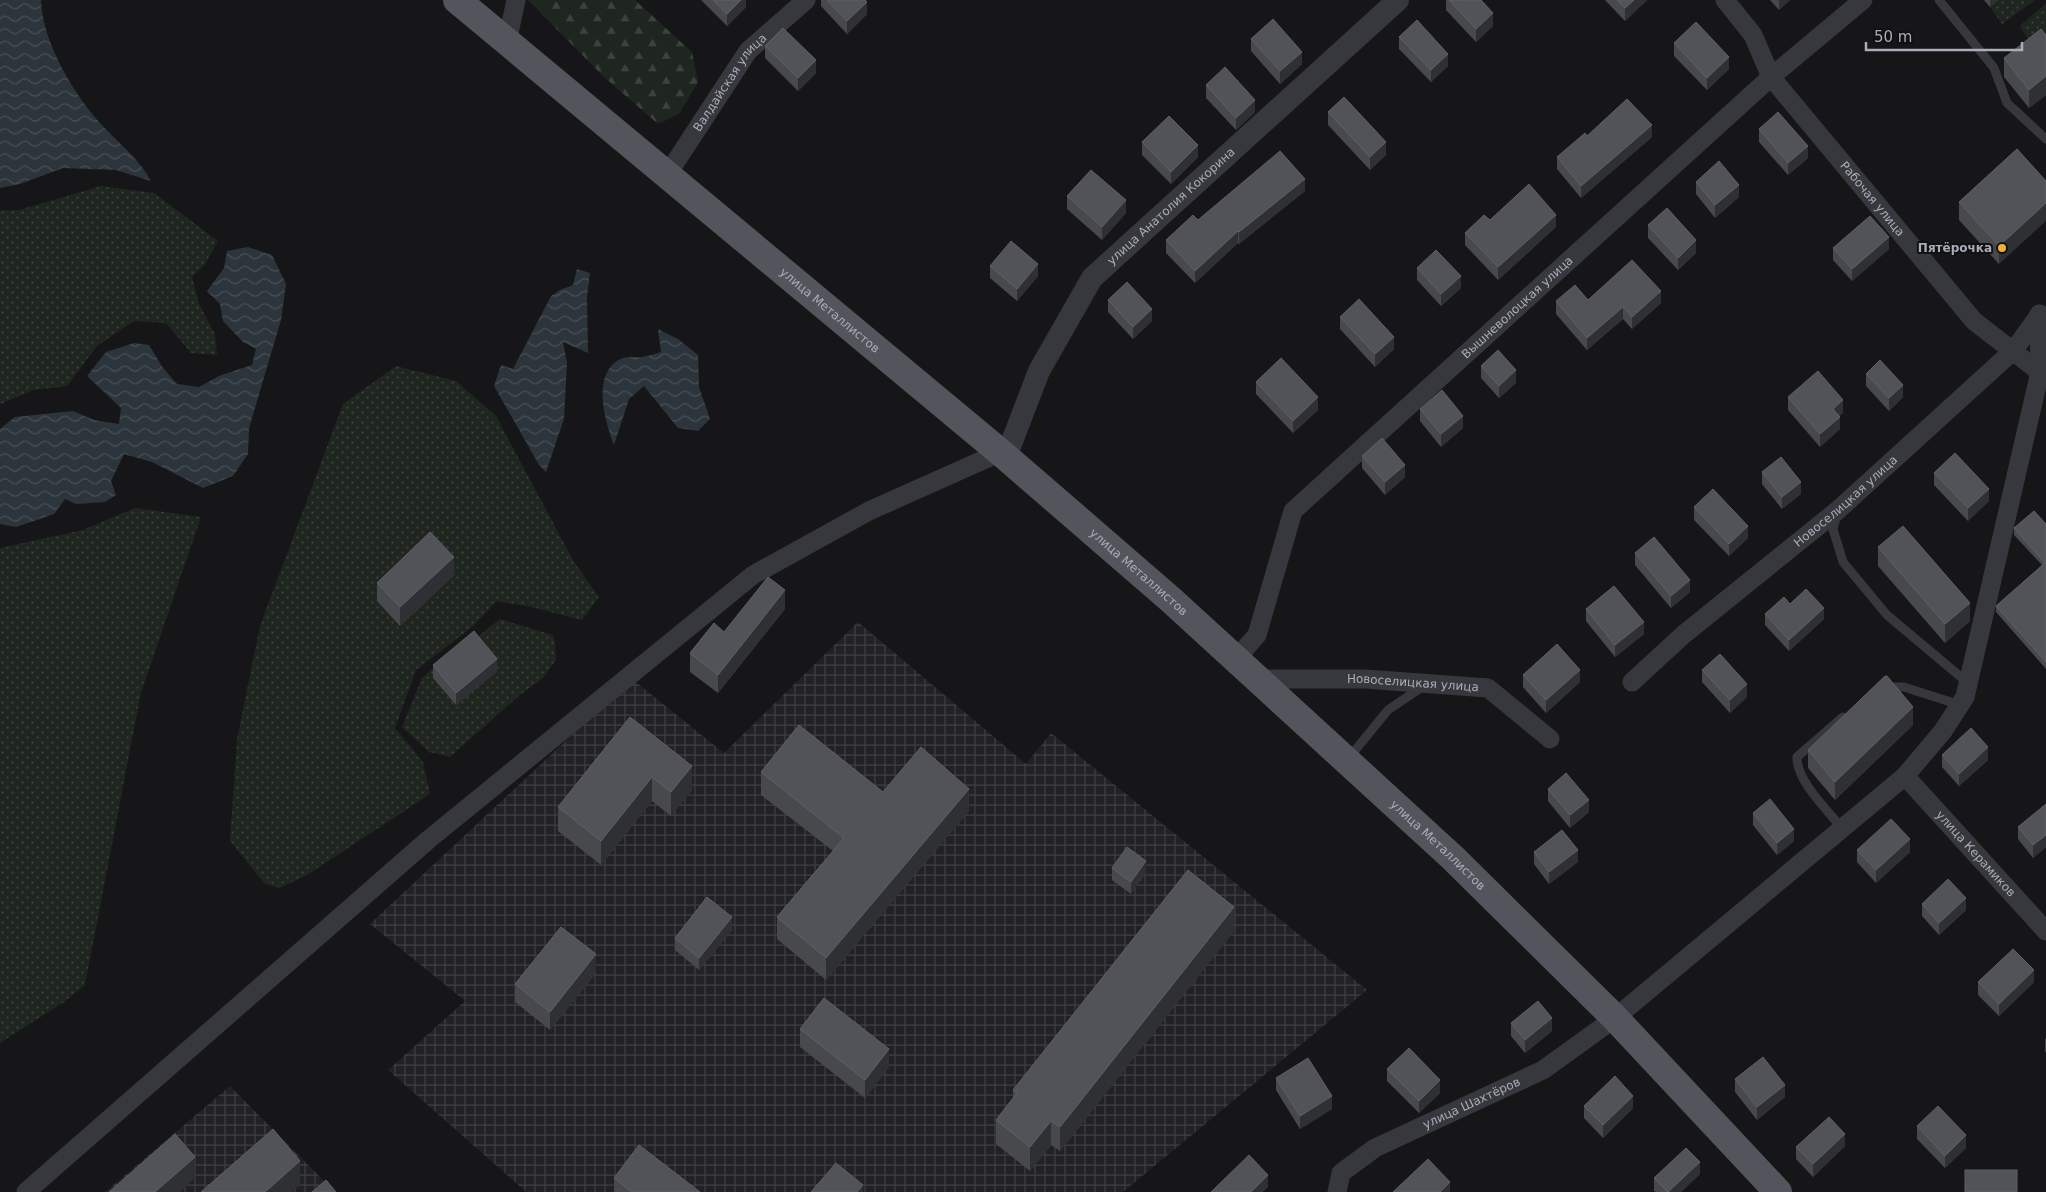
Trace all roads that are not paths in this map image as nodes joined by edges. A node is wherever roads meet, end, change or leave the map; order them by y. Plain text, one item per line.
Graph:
1 (457, 0) edge
2 (516, 0) edge
3 (806, 0) edge
4 (1398, 0) edge
5 (1725, 0) edge
6 (1863, 0) edge
7 (1938, 0) edge
8 (507, 42) junction
9 (1771, 78) junction
10 (2046, 139) edge
11 (667, 175) junction
12 (2043, 312) edge
13 (2014, 350) junction
14 (2043, 374) edge
15 (1003, 455) junction
16 (1838, 510) junction
17 (1236, 660) junction
18 (1257, 679) junction
19 (1632, 682) dead end
20 (1968, 683) junction
21 (1427, 684) junction
22 (1874, 689) edge
23 (1960, 705) junction
24 (1853, 708) edge
25 (1550, 739) dead end
26 (1346, 760) junction
27 (1905, 776) junction
28 (1842, 828) junction
29 (2046, 931) edge
30 (1615, 1018) junction
31 (26, 1192) edge
32 (1337, 1192) edge
33 (1778, 1192) edge

1 - 8 main road, улица Металлистов
2 - 8 street
3 - 11 street, Валдайская улица
4 - 15 street, улица Анатолия Кокорина
5 - 9 street, Рабочая улица
6 - 9 street, Вышневолоцкая улица
7 - 10 lane
8 - 11 main road, улица Металлистов
9 - 13 street, Рабочая улица
9 - 17 street, Вышневолоцкая улица
11 - 15 main road, улица Металлистов
12 - 13 street, Новоселицкая улица
12 - 14 street, улица Шахтёров
13 - 14 street, Рабочая улица
13 - 16 street, Новоселицкая улица
14 - 20 street, улица Шахтёров
15 - 17 main road, улица Металлистов
15 - 31 street
16 - 19 street, Новоселицкая улица
16 - 20 lane
17 - 18 main road, улица Металлистов
18 - 21 street, Новоселицкая улица
18 - 26 main road, улица Металлистов
20 - 23 street, улица Шахтёров
21 - 25 street, Новоселицкая улица
21 - 26 lane
22 - 23 lane
23 - 27 street, улица Шахтёров
24 - 28 lane
26 - 30 main road, улица Металлистов
27 - 28 street, улица Шахтёров
27 - 29 street, улица Керамиков
28 - 30 street, улица Шахтёров
30 - 32 street, улица Шахтёров
30 - 33 main road, улица Металлистов

